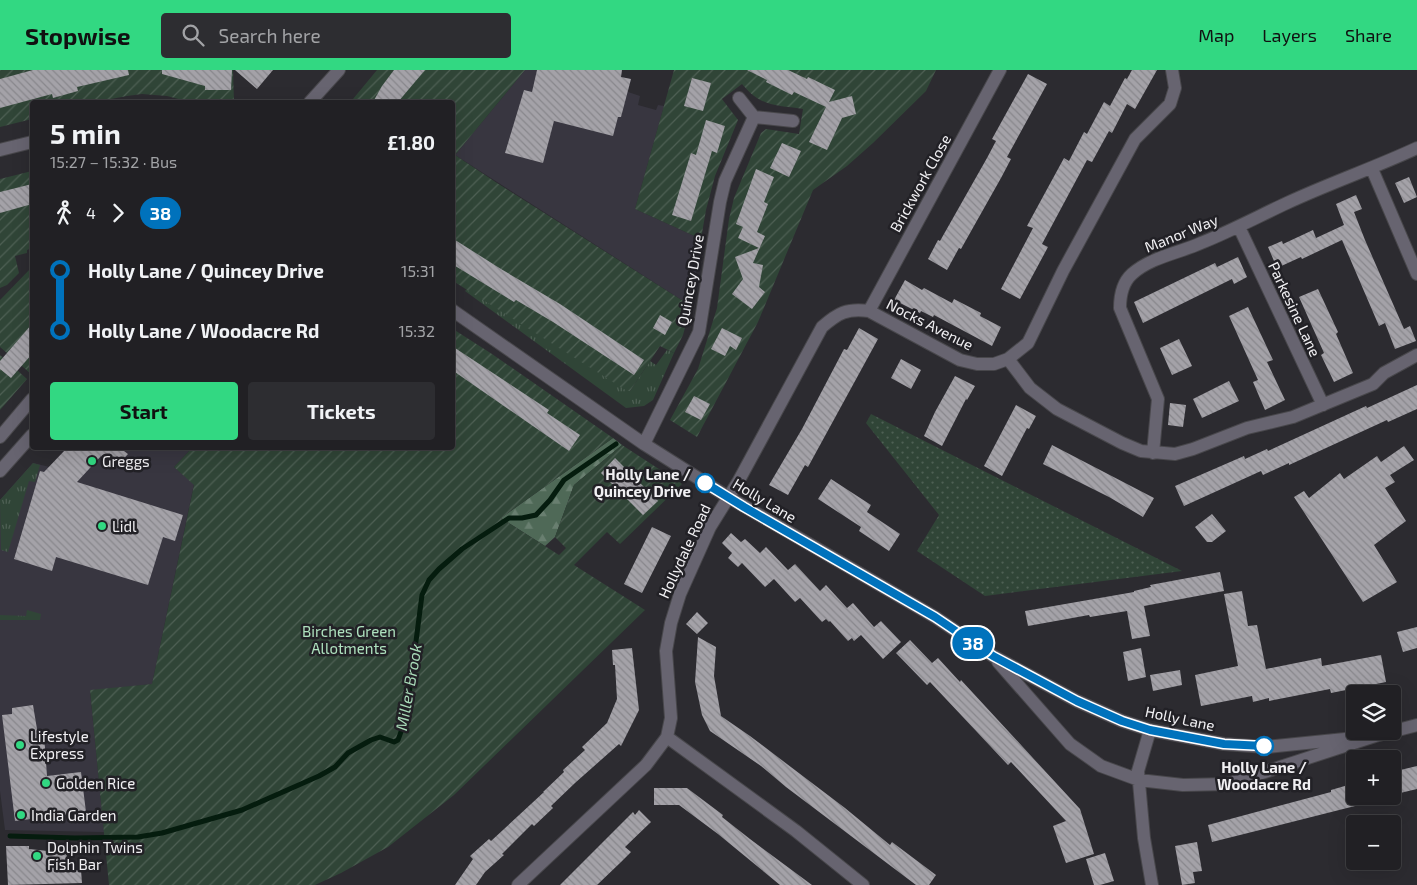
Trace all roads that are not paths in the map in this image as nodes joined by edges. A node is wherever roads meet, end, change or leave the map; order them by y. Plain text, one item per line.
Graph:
1 (339, 70) edge
2 (1000, 70) edge
3 (1172, 70) edge
4 (740, 98) dead end
5 (312, 100) edge
6 (754, 116) junction
7 (793, 121) dead end
8 (30, 142) edge
9 (1417, 148) edge
10 (0, 150) edge
11 (1372, 169) junction
12 (1239, 227) junction
13 (1417, 274) edge
14 (869, 311) junction
15 (455, 312) edge
16 (1417, 355) edge
17 (1008, 359) junction
18 (30, 401) edge
19 (1323, 405) junction
20 (0, 437) edge
21 (30, 437) edge
22 (644, 444) junction
23 (1153, 453) junction
24 (0, 471) edge
25 (728, 498) junction
26 (993, 656) junction
27 (1417, 725) edge
28 (1401, 729) edge
29 (1150, 730) junction
30 (667, 737) junction
31 (1346, 739) edge
32 (1363, 740) edge
33 (1139, 780) junction
34 (518, 885) edge
35 (863, 885) edge
36 (1152, 885) edge

1 - 5 street
2 - 14 street, Brickwork Close
3 - 17 street, Nocks Avenue
4 - 6 street
6 - 7 street
6 - 22 street, Quincey Drive
8 - 10 street
9 - 11 street, Manor Way
11 - 12 street, Manor Way
11 - 13 street
12 - 19 street, Parkesine Lane
12 - 23 street, Manor Way
14 - 17 street, Nocks Avenue
14 - 25 street, Nocks Avenue
15 - 22 street, Holly Lane
16 - 19 street
17 - 23 street
18 - 20 street
19 - 23 street
21 - 24 street
22 - 25 street, Holly Lane
25 - 26 street, Holly Lane
25 - 30 street, Hollydale Road
26 - 29 street, Holly Lane
26 - 33 street, Holly Lane
27 - 28 street, Holly Lane
29 - 31 street, Holly Lane
29 - 33 street
30 - 34 street, Hollydale Road
30 - 35 street
32 - 33 street, Holly Lane
33 - 36 street

